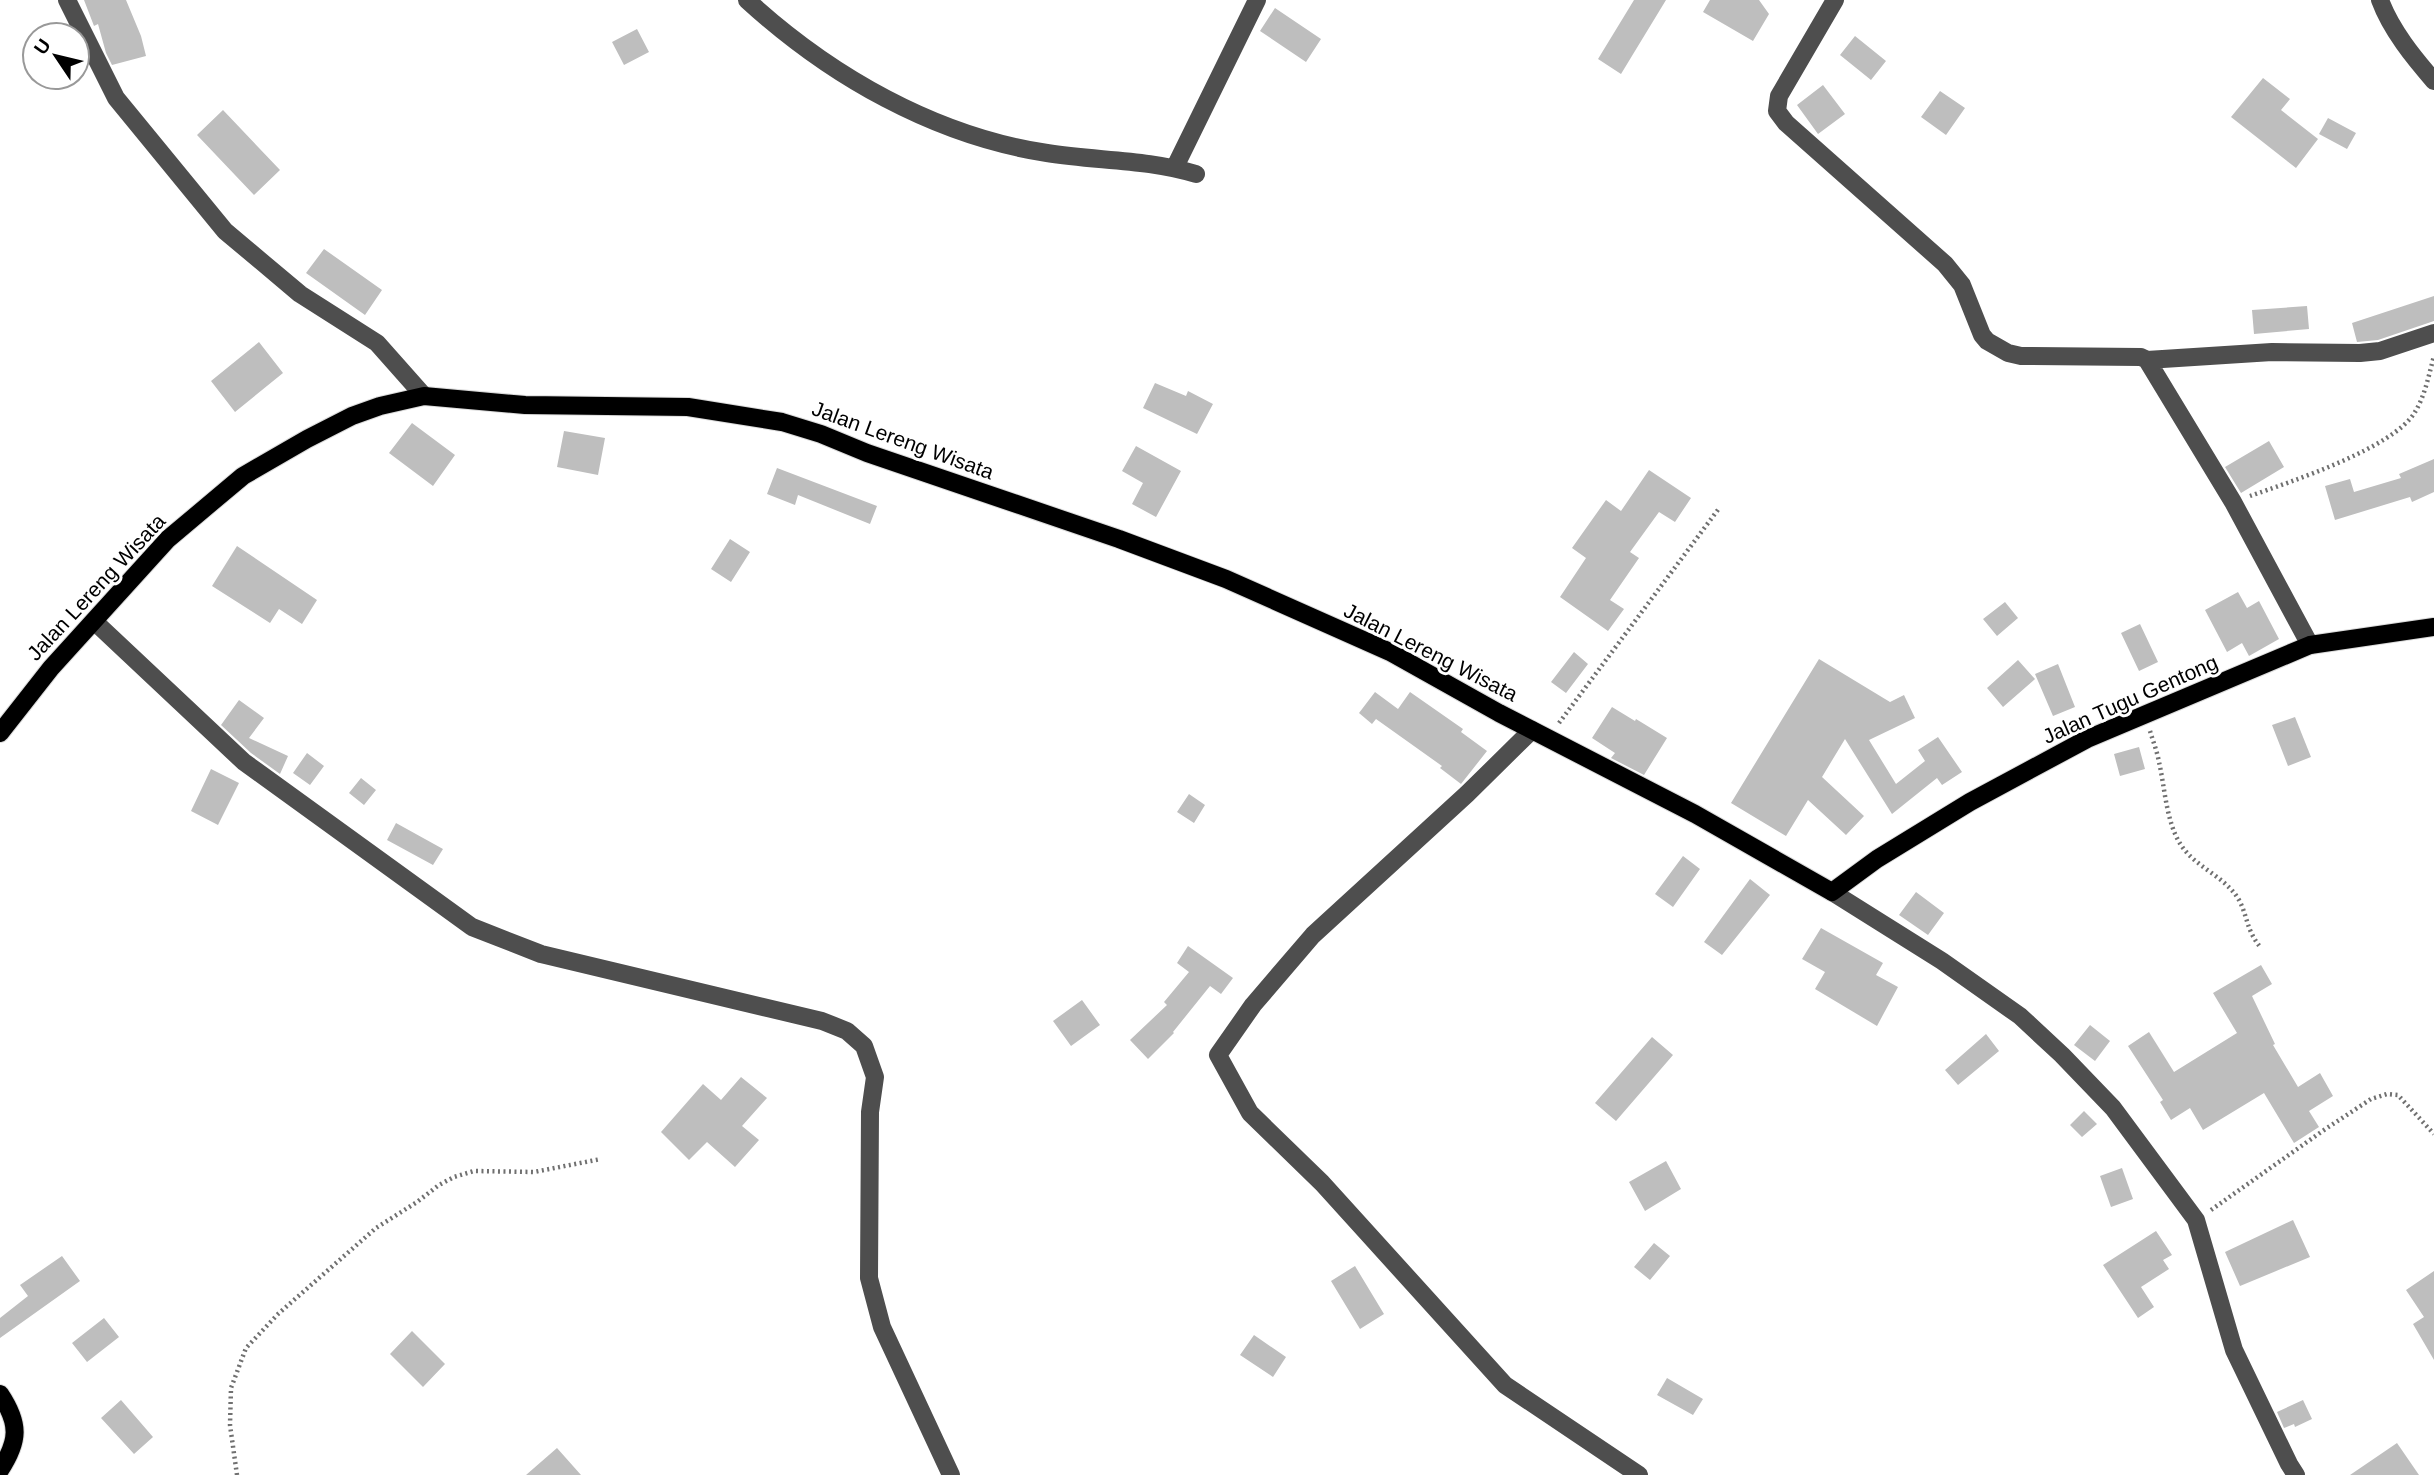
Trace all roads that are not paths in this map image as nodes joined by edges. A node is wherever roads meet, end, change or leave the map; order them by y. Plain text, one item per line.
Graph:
1 (67, 0) edge
2 (747, 0) edge
3 (1257, 0) edge
4 (1835, 0) edge
5 (2381, 0) edge
6 (2434, 82) edge
7 (1175, 167) junction
8 (1196, 174) dead end
9 (2434, 333) edge
10 (2147, 360) junction
11 (424, 396) junction
12 (95, 622) junction
13 (2434, 627) edge
14 (2310, 645) junction
15 (0, 733) edge
16 (1540, 734) junction
17 (1832, 892) junction
18 (0, 1394) edge
19 (0, 1470) edge
20 (951, 1475) edge
21 (1639, 1475) edge
22 (2296, 1475) edge

1 - 11 street
2 - 7 street
3 - 7 street
4 - 10 street
5 - 6 street
7 - 8 street
9 - 10 street
10 - 14 street
11 - 12 main road, Jalan Lereng Wisata
11 - 16 main road, Jalan Lereng Wisata
12 - 15 main road, Jalan Lereng Wisata
12 - 20 street
13 - 14 main road, Jalan Tugu Gentong
14 - 17 main road, Jalan Tugu Gentong
16 - 17 main road, Jalan Lereng Wisata
16 - 21 street
17 - 22 street
18 - 19 main road

